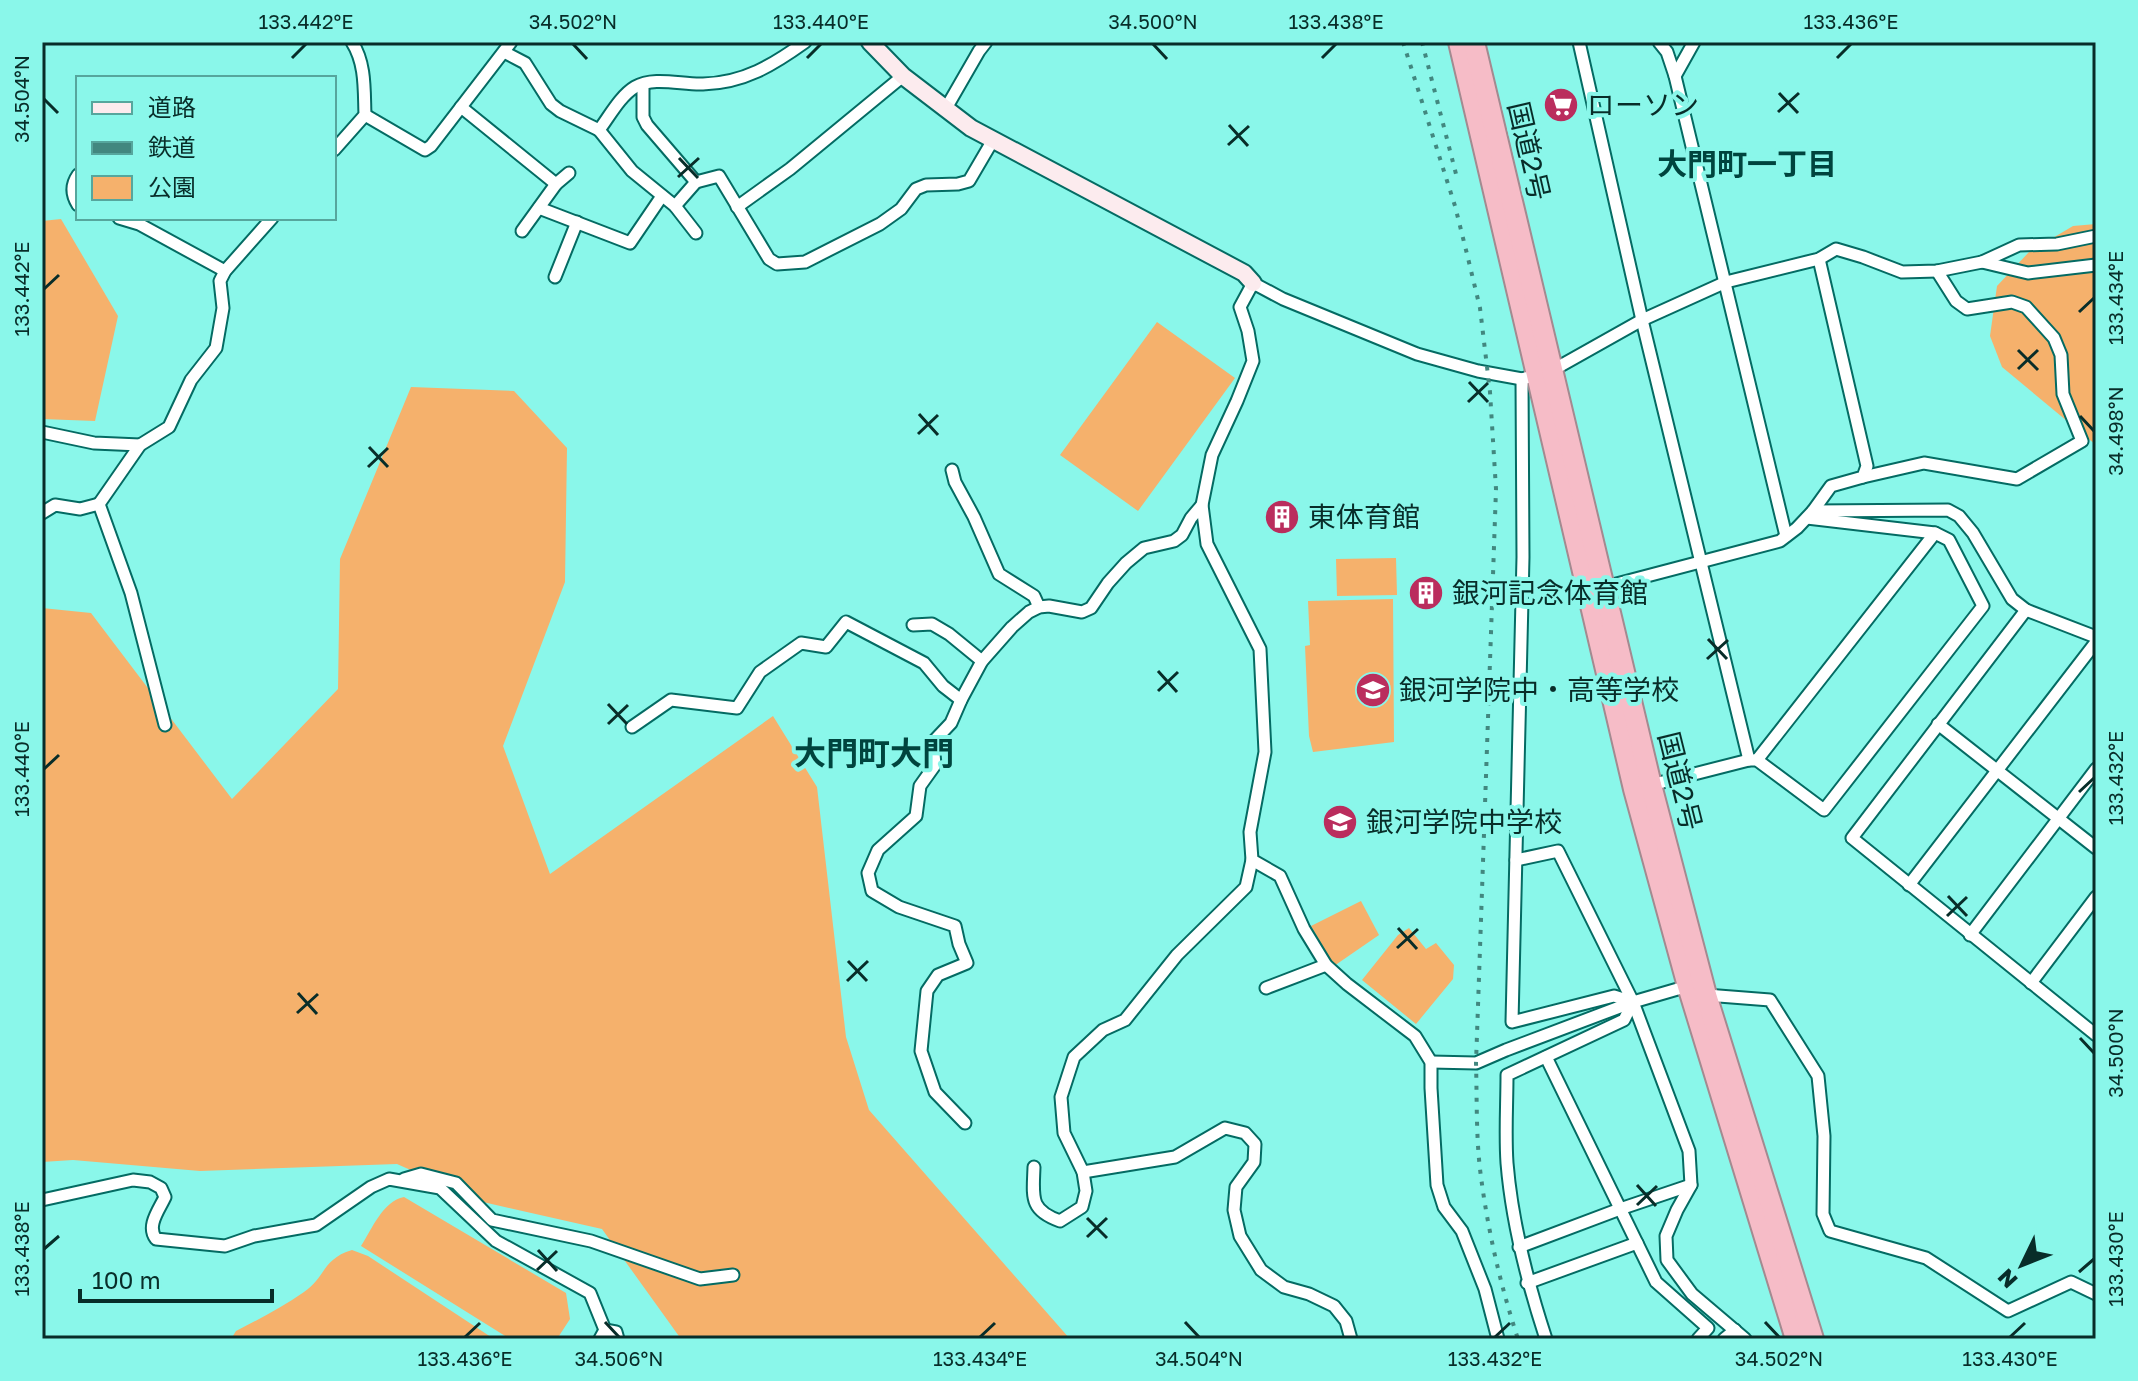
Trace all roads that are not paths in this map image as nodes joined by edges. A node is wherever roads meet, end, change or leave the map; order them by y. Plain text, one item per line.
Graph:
1 (352, 42) edge
2 (805, 42) edge
3 (870, 42) edge
4 (986, 42) edge
5 (1459, 42) edge
6 (1474, 42) edge
7 (1579, 42) edge
8 (1659, 42) edge
9 (1694, 42) edge
10 (508, 47) edge
11 (903, 76) junction
12 (1675, 76) junction
13 (643, 85) junction
14 (461, 107) junction
15 (945, 110) junction
16 (365, 115) junction
17 (599, 130) junction
18 (993, 140) junction
19 (336, 148) edge
20 (569, 173) dead end
21 (76, 178) edge
22 (696, 182) junction
23 (556, 184) junction
24 (662, 196) junction
25 (76, 201) edge
26 (675, 206) junction
27 (737, 207) junction
28 (539, 208) junction
29 (126, 220) edge
30 (270, 220) edge
31 (577, 222) junction
32 (522, 231) dead end
33 (696, 233) dead end
34 (2096, 236) edge
35 (1819, 259) junction
36 (1982, 262) junction
37 (2096, 265) edge
38 (225, 271) junction
39 (1937, 271) junction
40 (555, 277) dead end
41 (1726, 282) junction
42 (1253, 283) junction
43 (1642, 320) junction
44 (1537, 375) junction
45 (42, 432) edge
46 (140, 445) junction
47 (952, 470) dead end
48 (1863, 477) junction
49 (99, 504) junction
50 (1202, 505) junction
51 (42, 513) edge
52 (1810, 514) junction
53 (1935, 533) junction
54 (1786, 536) junction
55 (1703, 562) junction
56 (1605, 587) junction
57 (1039, 607) junction
58 (2026, 610) junction
59 (913, 625) dead end
60 (2095, 636) edge
61 (982, 661) junction
62 (961, 700) junction
63 (1938, 724) junction
64 (165, 725) dead end
65 (632, 727) dead end
66 (1753, 760) junction
67 (2096, 769) edge
68 (1997, 770) junction
69 (1651, 785) junction
70 (2058, 818) junction
71 (2096, 848) edge
72 (1252, 860) junction
73 (1516, 860) junction
74 (1909, 885) junction
75 (2096, 897) edge
76 (1970, 935) junction
77 (1326, 965) junction
78 (2031, 983) junction
79 (1266, 988) dead end
80 (1697, 990) junction
81 (1633, 1002) junction
82 (2094, 1029) edge
83 (1546, 1057) junction
84 (1431, 1062) junction
85 (965, 1123) dead end
86 (1034, 1167) dead end
87 (1083, 1172) junction
88 (398, 1181) junction
89 (1691, 1185) junction
90 (42, 1200) edge
91 (1620, 1209) junction
92 (1637, 1243) junction
93 (1519, 1247) junction
94 (733, 1275) dead end
95 (1527, 1283) junction
96 (2096, 1294) edge
97 (1735, 1330) junction
98 (603, 1334) edge
99 (618, 1339) edge
100 (1351, 1339) edge
101 (1498, 1339) edge
102 (1546, 1339) edge
103 (1698, 1339) edge
104 (1724, 1339) edge
105 (1745, 1339) edge
106 (1796, 1339) edge
107 (1813, 1339) edge

1 - 16 street
2 - 13 street
3 - 11 street
4 - 15 street
5 - 44 highway, 国道2号
6 - 44 highway, 国道2号
7 - 43 street
8 - 12 street
9 - 12 street
10 - 14 street
10 - 17 street
11 - 15 street
11 - 27 street
12 - 41 street
13 - 17 street
13 - 22 street
14 - 16 street
14 - 23 street
15 - 18 street
16 - 19 street
17 - 24 street
18 - 27 street
18 - 42 street
20 - 23 street
21 - 25 street
22 - 26 street
22 - 27 street
23 - 28 street
24 - 26 street
24 - 31 street
26 - 33 street
28 - 31 street
28 - 32 street
29 - 38 street
30 - 38 street
31 - 40 street
34 - 36 street
35 - 39 street
35 - 41 street
35 - 48 street
36 - 37 street
36 - 39 street
38 - 46 street
39 - 48 street
41 - 43 street
41 - 54 street
42 - 44 street
42 - 50 street
43 - 44 street
43 - 55 street
44 - 56 highway, 国道2号
44 - 73 street
44 - 80 highway, 国道2号
45 - 46 street
46 - 49 street
47 - 57 street
48 - 52 street
49 - 51 street
49 - 64 street
50 - 57 street
50 - 72 street
52 - 53 street
52 - 54 street
52 - 58 street
53 - 66 street
53 - 66 street
54 - 55 street
55 - 56 street
55 - 66 street
56 - 69 highway, 国道2号
57 - 61 street
58 - 60 street
58 - 63 street
59 - 61 street
60 - 68 street
61 - 62 street
62 - 65 street
62 - 85 street
63 - 68 street
63 - 74 street
66 - 69 street
67 - 70 street
68 - 70 street
68 - 74 street
69 - 80 highway, 国道2号
70 - 71 street
70 - 76 street
72 - 77 street
72 - 87 street
73 - 81 street
73 - 81 street
74 - 76 street
75 - 78 street
76 - 78 street
77 - 79 street
77 - 84 street
78 - 82 street
80 - 81 street
80 - 96 street
80 - 106 highway, 国道2号
80 - 107 highway, 国道2号
81 - 83 street
81 - 84 street
81 - 89 street
83 - 91 street
83 - 93 street
84 - 101 street
86 - 87 street
87 - 100 street
88 - 90 street
88 - 94 street
88 - 98 street
89 - 91 street
89 - 97 street
91 - 92 street
91 - 93 street
92 - 95 street
92 - 103 street
93 - 95 street
95 - 102 street
97 - 104 street
97 - 105 street
98 - 99 street

